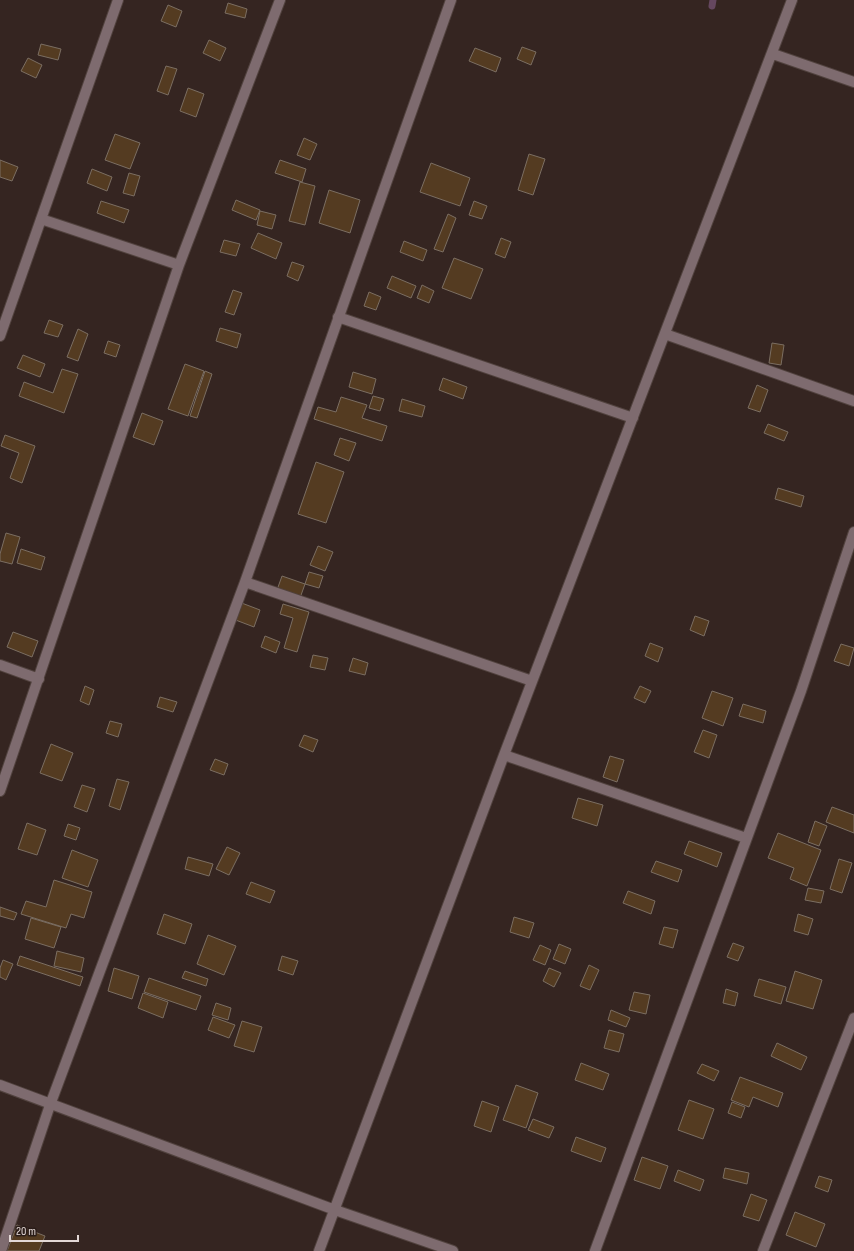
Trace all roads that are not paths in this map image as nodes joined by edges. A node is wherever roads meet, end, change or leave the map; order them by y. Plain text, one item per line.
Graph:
1 (118, 0) edge
2 (280, 0) edge
3 (451, 0) edge
4 (792, 0) edge
5 (773, 54) junction
6 (854, 82) edge
7 (41, 219) junction
8 (180, 265) junction
9 (338, 317) junction
10 (665, 334) junction
11 (0, 336) edge
12 (854, 401) edge
13 (633, 418) junction
14 (854, 532) edge
15 (245, 582) junction
16 (0, 665) edge
17 (39, 678) junction
18 (532, 681) junction
19 (504, 755) junction
20 (0, 791) edge
21 (746, 838) junction
22 (854, 1018) edge
23 (0, 1085) edge
24 (50, 1105) junction
25 (335, 1210) junction
26 (1, 1251) edge
27 (319, 1251) edge
28 (453, 1251) edge
29 (595, 1251) edge
30 (763, 1251) edge

1 - 7 street
2 - 8 street
3 - 9 street
4 - 5 street
5 - 6 street
5 - 10 street
7 - 8 street
7 - 11 street
8 - 17 street
9 - 13 street
9 - 15 street
10 - 12 street
10 - 13 street
13 - 18 street
14 - 21 street
15 - 18 street
15 - 24 street
16 - 17 street
17 - 20 street
18 - 19 street
19 - 21 street
19 - 25 street
21 - 29 street
22 - 30 street
23 - 24 street
24 - 25 street
24 - 26 street
25 - 27 street
25 - 28 street

